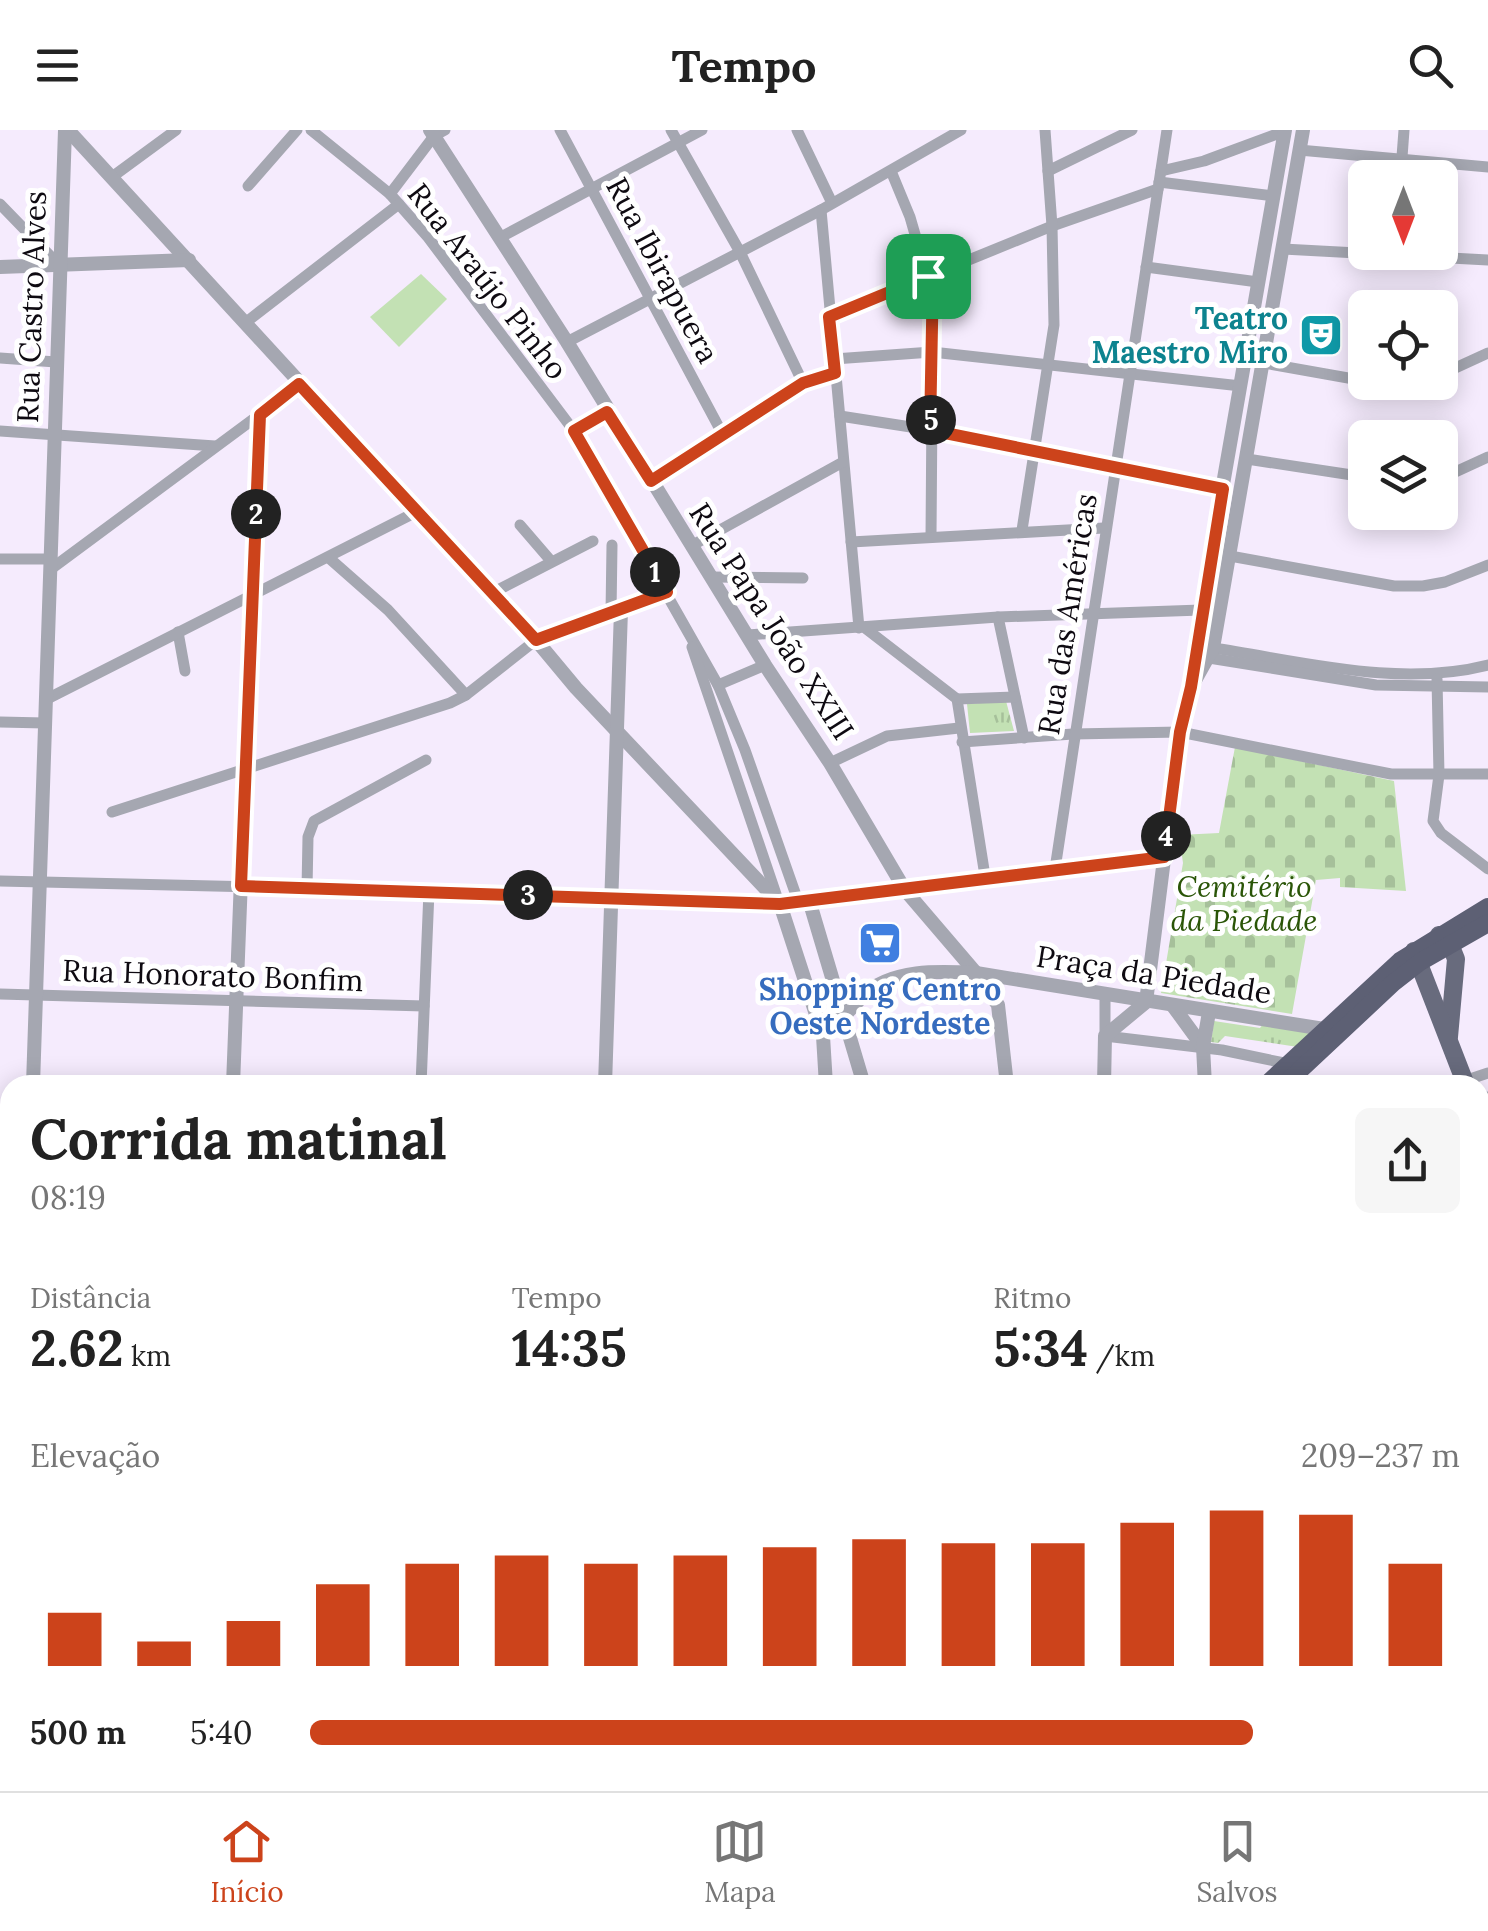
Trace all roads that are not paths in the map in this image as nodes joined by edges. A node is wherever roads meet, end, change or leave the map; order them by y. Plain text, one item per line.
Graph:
1 (176, 130) edge
2 (297, 130) edge
3 (310, 130) edge
4 (560, 130) edge
5 (671, 130) edge
6 (702, 130) edge
7 (797, 130) edge
8 (1045, 130) edge
9 (1132, 130) edge
10 (1167, 130) edge
11 (1285, 130) edge
12 (1303, 130) edge
13 (1404, 130) edge
14 (71, 131) edge
15 (436, 132) edge
16 (954, 132) edge
17 (678, 143) junction
18 (1299, 150) junction
19 (1402, 158) junction
20 (1488, 167) edge
21 (891, 171) junction
22 (1048, 171) junction
23 (112, 177) junction
24 (1159, 181) junction
25 (248, 186) dead end
26 (591, 188) junction
27 (1274, 196) junction
28 (394, 199) junction
29 (0, 204) edge
30 (826, 206) junction
31 (1052, 226) junction
32 (499, 238) junction
33 (1283, 249) junction
34 (740, 252) junction
35 (188, 260) junction
36 (1488, 260) edge
37 (0, 266) edge
38 (60, 266) junction
39 (1261, 266) junction
40 (1146, 267) junction
41 (1280, 272) junction
42 (930, 275) junction
43 (1257, 288) junction
44 (1275, 297) junction
45 (650, 300) junction
46 (829, 317) junction
47 (245, 323) junction
48 (567, 342) junction
49 (932, 352) junction
50 (1488, 353) edge
51 (0, 358) edge
52 (56, 362) junction
53 (1048, 363) junction
54 (1264, 363) junction
55 (834, 366) junction
56 (1458, 367) edge
57 (1129, 374) junction
58 (1348, 378) edge
59 (803, 383) junction
60 (299, 384) junction
61 (1241, 386) junction
62 (607, 412) junction
63 (260, 415) junction
64 (840, 416) junction
65 (930, 430) junction
66 (0, 431) edge
67 (574, 431) junction
68 (722, 433) junction
69 (54, 435) junction
70 (214, 446) junction
71 (1034, 451) junction
72 (1488, 457) edge
73 (1248, 459) junction
74 (842, 462) junction
75 (1115, 468) junction
76 (1458, 470) edge
77 (1348, 474) edge
78 (651, 481) junction
79 (1223, 489) junction
80 (418, 511) junction
81 (520, 525) dead end
82 (1104, 528) junction
83 (1022, 530) junction
84 (931, 536) junction
85 (593, 541) dead end
86 (851, 542) junction
87 (612, 545) dead end
88 (691, 546) junction
89 (1230, 556) junction
90 (329, 558) junction
91 (0, 559) edge
92 (551, 562) junction
93 (51, 564) junction
94 (1488, 566) edge
95 (710, 577) junction
96 (803, 578) dead end
97 (667, 592) junction
98 (492, 593) junction
99 (254, 594) junction
100 (1201, 610) junction
101 (616, 612) junction
102 (1091, 612) junction
103 (998, 618) junction
104 (682, 619) junction
105 (862, 628) junction
106 (178, 632) junction
107 (748, 635) junction
108 (536, 640) junction
109 (1211, 653) junction
110 (765, 665) junction
111 (1488, 665) edge
112 (185, 671) dead end
113 (1437, 681) junction
114 (718, 685) junction
115 (1488, 686) edge
116 (1191, 687) junction
117 (466, 696) junction
118 (957, 698) junction
119 (1015, 698) junction
120 (45, 700) junction
121 (0, 722) edge
122 (45, 724) junction
123 (959, 728) junction
124 (617, 730) junction
125 (1180, 732) junction
126 (1073, 734) junction
127 (1024, 738) junction
128 (962, 742) junction
129 (426, 760) dead end
130 (830, 763) junction
131 (246, 771) junction
132 (1488, 774) edge
133 (1439, 775) junction
134 (112, 812) dead end
135 (1164, 857) junction
136 (1055, 869) junction
137 (1488, 869) edge
138 (985, 876) junction
139 (0, 882) edge
140 (42, 882) junction
141 (241, 886) junction
142 (307, 889) junction
143 (905, 890) junction
144 (429, 891) junction
145 (609, 899) junction
146 (804, 901) junction
147 (780, 904) junction
148 (1488, 910) edge
149 (1444, 939) junction
150 (1417, 957) junction
151 (976, 972) junction
152 (0, 994) edge
153 (1105, 994) junction
154 (37, 995) junction
155 (236, 1002) junction
156 (1146, 1002) junction
157 (424, 1006) junction
158 (1173, 1006) junction
159 (1209, 1012) junction
160 (846, 1017) junction
161 (1324, 1029) junction
162 (823, 1036) junction
163 (1105, 1036) junction
164 (1448, 1043) junction
165 (1203, 1047) junction
166 (1288, 1064) junction
167 (33, 1075) edge
168 (232, 1075) edge
169 (421, 1075) edge
170 (604, 1075) edge
171 (825, 1075) edge
172 (861, 1075) edge
173 (1006, 1075) edge
174 (1104, 1075) edge
175 (1204, 1075) edge
176 (1276, 1075) edge
177 (1295, 1075) edge
178 (1462, 1075) edge

1 - 23 street
2 - 25 street
3 - 28 street, Rua Araújo Pinho
4 - 26 street, Rua Ibirapuera
5 - 17 street
6 - 17 street
7 - 30 street
8 - 22 street
9 - 22 street
10 - 24 street, Rua das Américas
11 - 24 street
11 - 27 street
12 - 18 street
13 - 19 street
14 - 23 street
14 - 38 street, Rua Castro Alves
15 - 28 street
15 - 32 street, Rua Papa João XXIII
16 - 21 street
17 - 26 street
17 - 34 street
18 - 19 street
18 - 33 street
19 - 20 street
21 - 30 street
21 - 42 street
22 - 31 street
23 - 35 street
24 - 27 street
24 - 31 street
24 - 40 street, Rua das Américas
26 - 32 street
26 - 45 street, Rua Ibirapuera
27 - 39 street
28 - 47 street
28 - 67 street, Rua Araújo Pinho
29 - 38 street
30 - 34 street
30 - 46 street
31 - 42 street
31 - 53 street
32 - 48 street, Rua Papa João XXIII
33 - 36 street
33 - 41 street
34 - 45 street
34 - 59 street
35 - 38 street
35 - 47 street
37 - 38 street
38 - 52 street, Rua Castro Alves
39 - 41 street
39 - 43 street
40 - 43 street
40 - 57 street, Rua das Américas
41 - 44 street
42 - 46 street
42 - 49 street
43 - 44 street
43 - 61 street
44 - 54 street
45 - 48 street
45 - 68 street, Rua Ibirapuera
46 - 55 street
47 - 60 street
48 - 62 street, Rua Papa João XXIII
49 - 53 street
49 - 55 street
49 - 65 street
50 - 56 street
51 - 52 street
52 - 69 street, Rua Castro Alves
53 - 57 street
53 - 71 street
54 - 58 street
54 - 73 street
55 - 59 street
55 - 64 street
57 - 61 street
57 - 75 street, Rua das Américas
59 - 68 street
60 - 63 street
60 - 80 street
61 - 79 street
62 - 67 street
62 - 78 street, Rua Papa João XXIII
63 - 70 street
63 - 99 street
64 - 65 street
64 - 74 street
65 - 71 street
65 - 84 street
66 - 69 street
67 - 97 street, Rua Araújo Pinho
68 - 78 street
69 - 70 street
69 - 93 street, Rua Castro Alves
70 - 93 street
71 - 75 street
71 - 83 street
72 - 76 street
73 - 77 street
73 - 89 street
74 - 86 street
74 - 88 street
75 - 79 street
75 - 82 street, Rua das Américas
78 - 88 street, Rua Papa João XXIII
79 - 100 street
80 - 90 street
80 - 98 street
81 - 92 street
82 - 83 street
82 - 102 street, Rua das Américas
83 - 84 street
84 - 86 street
85 - 92 street
86 - 105 street
87 - 101 street
88 - 95 street, Rua Papa João XXIII
89 - 94 street
89 - 109 street
90 - 99 street
90 - 117 street
91 - 93 street
92 - 98 street
93 - 120 street, Rua Castro Alves
95 - 96 street
95 - 107 street, Rua Papa João XXIII
97 - 101 street
97 - 104 street, Rua Araújo Pinho
98 - 108 street
99 - 106 street
99 - 131 street
100 - 102 street
100 - 116 street
101 - 108 street
101 - 124 street
102 - 103 street
102 - 126 street, Rua das Américas
103 - 105 street
103 - 119 street
104 - 114 street
104 - 147 street
105 - 107 street
105 - 118 street
106 - 112 street
106 - 120 street
107 - 110 street, Rua Papa João XXIII
108 - 117 street
108 - 124 street
109 - 113 street
109 - 116 street
110 - 114 street
110 - 130 street, Rua Papa João XXIII
111 - 113 street
113 - 115 street
113 - 133 street
114 - 146 street
116 - 125 street
117 - 131 street
118 - 119 street
118 - 123 street
119 - 127 street
120 - 122 street, Rua Castro Alves
121 - 122 street
122 - 140 street, Rua Castro Alves
123 - 128 street
123 - 130 street
124 - 145 street
124 - 147 street
125 - 126 street
125 - 133 street
125 - 135 street
126 - 127 street
126 - 136 street, Rua das Américas
127 - 128 street
128 - 138 street
129 - 142 street
130 - 143 street, Rua Papa João XXIII
131 - 134 street
131 - 141 street
132 - 133 street
133 - 137 street
135 - 136 street
135 - 156 street
136 - 138 street
138 - 143 street
139 - 140 street
140 - 141 street
140 - 154 street, Rua Castro Alves
141 - 142 street
141 - 155 street
142 - 144 street
143 - 146 street
143 - 151 street, Rua Papa João XXIII
144 - 145 street
144 - 157 street
145 - 147 street
145 - 170 street
146 - 147 street
146 - 160 street
147 - 162 street
148 - 149 highway
149 - 150 highway
149 - 164 main road
150 - 161 highway
150 - 164 main road
150 - 177 highway
151 - 153 street, Praça da Piedade
151 - 160 street, Praça da Piedade
151 - 173 street, Rua Papa João XXIII
152 - 154 street, Rua Honorato Bonfim
153 - 156 street, Praça da Piedade
153 - 163 street
154 - 155 street, Rua Honorato Bonfim
154 - 167 street, Rua Castro Alves
155 - 157 street, Rua Honorato Bonfim
155 - 168 street
156 - 158 street, Praça da Piedade
156 - 163 street
157 - 169 street
158 - 159 street, Praça da Piedade
158 - 165 street
159 - 161 street, Praça da Piedade
159 - 165 street
160 - 162 street, Praça da Piedade
160 - 172 street
161 - 166 highway
162 - 171 street
163 - 165 street
163 - 174 street
164 - 178 main road
165 - 166 street
165 - 175 street
166 - 176 highway

